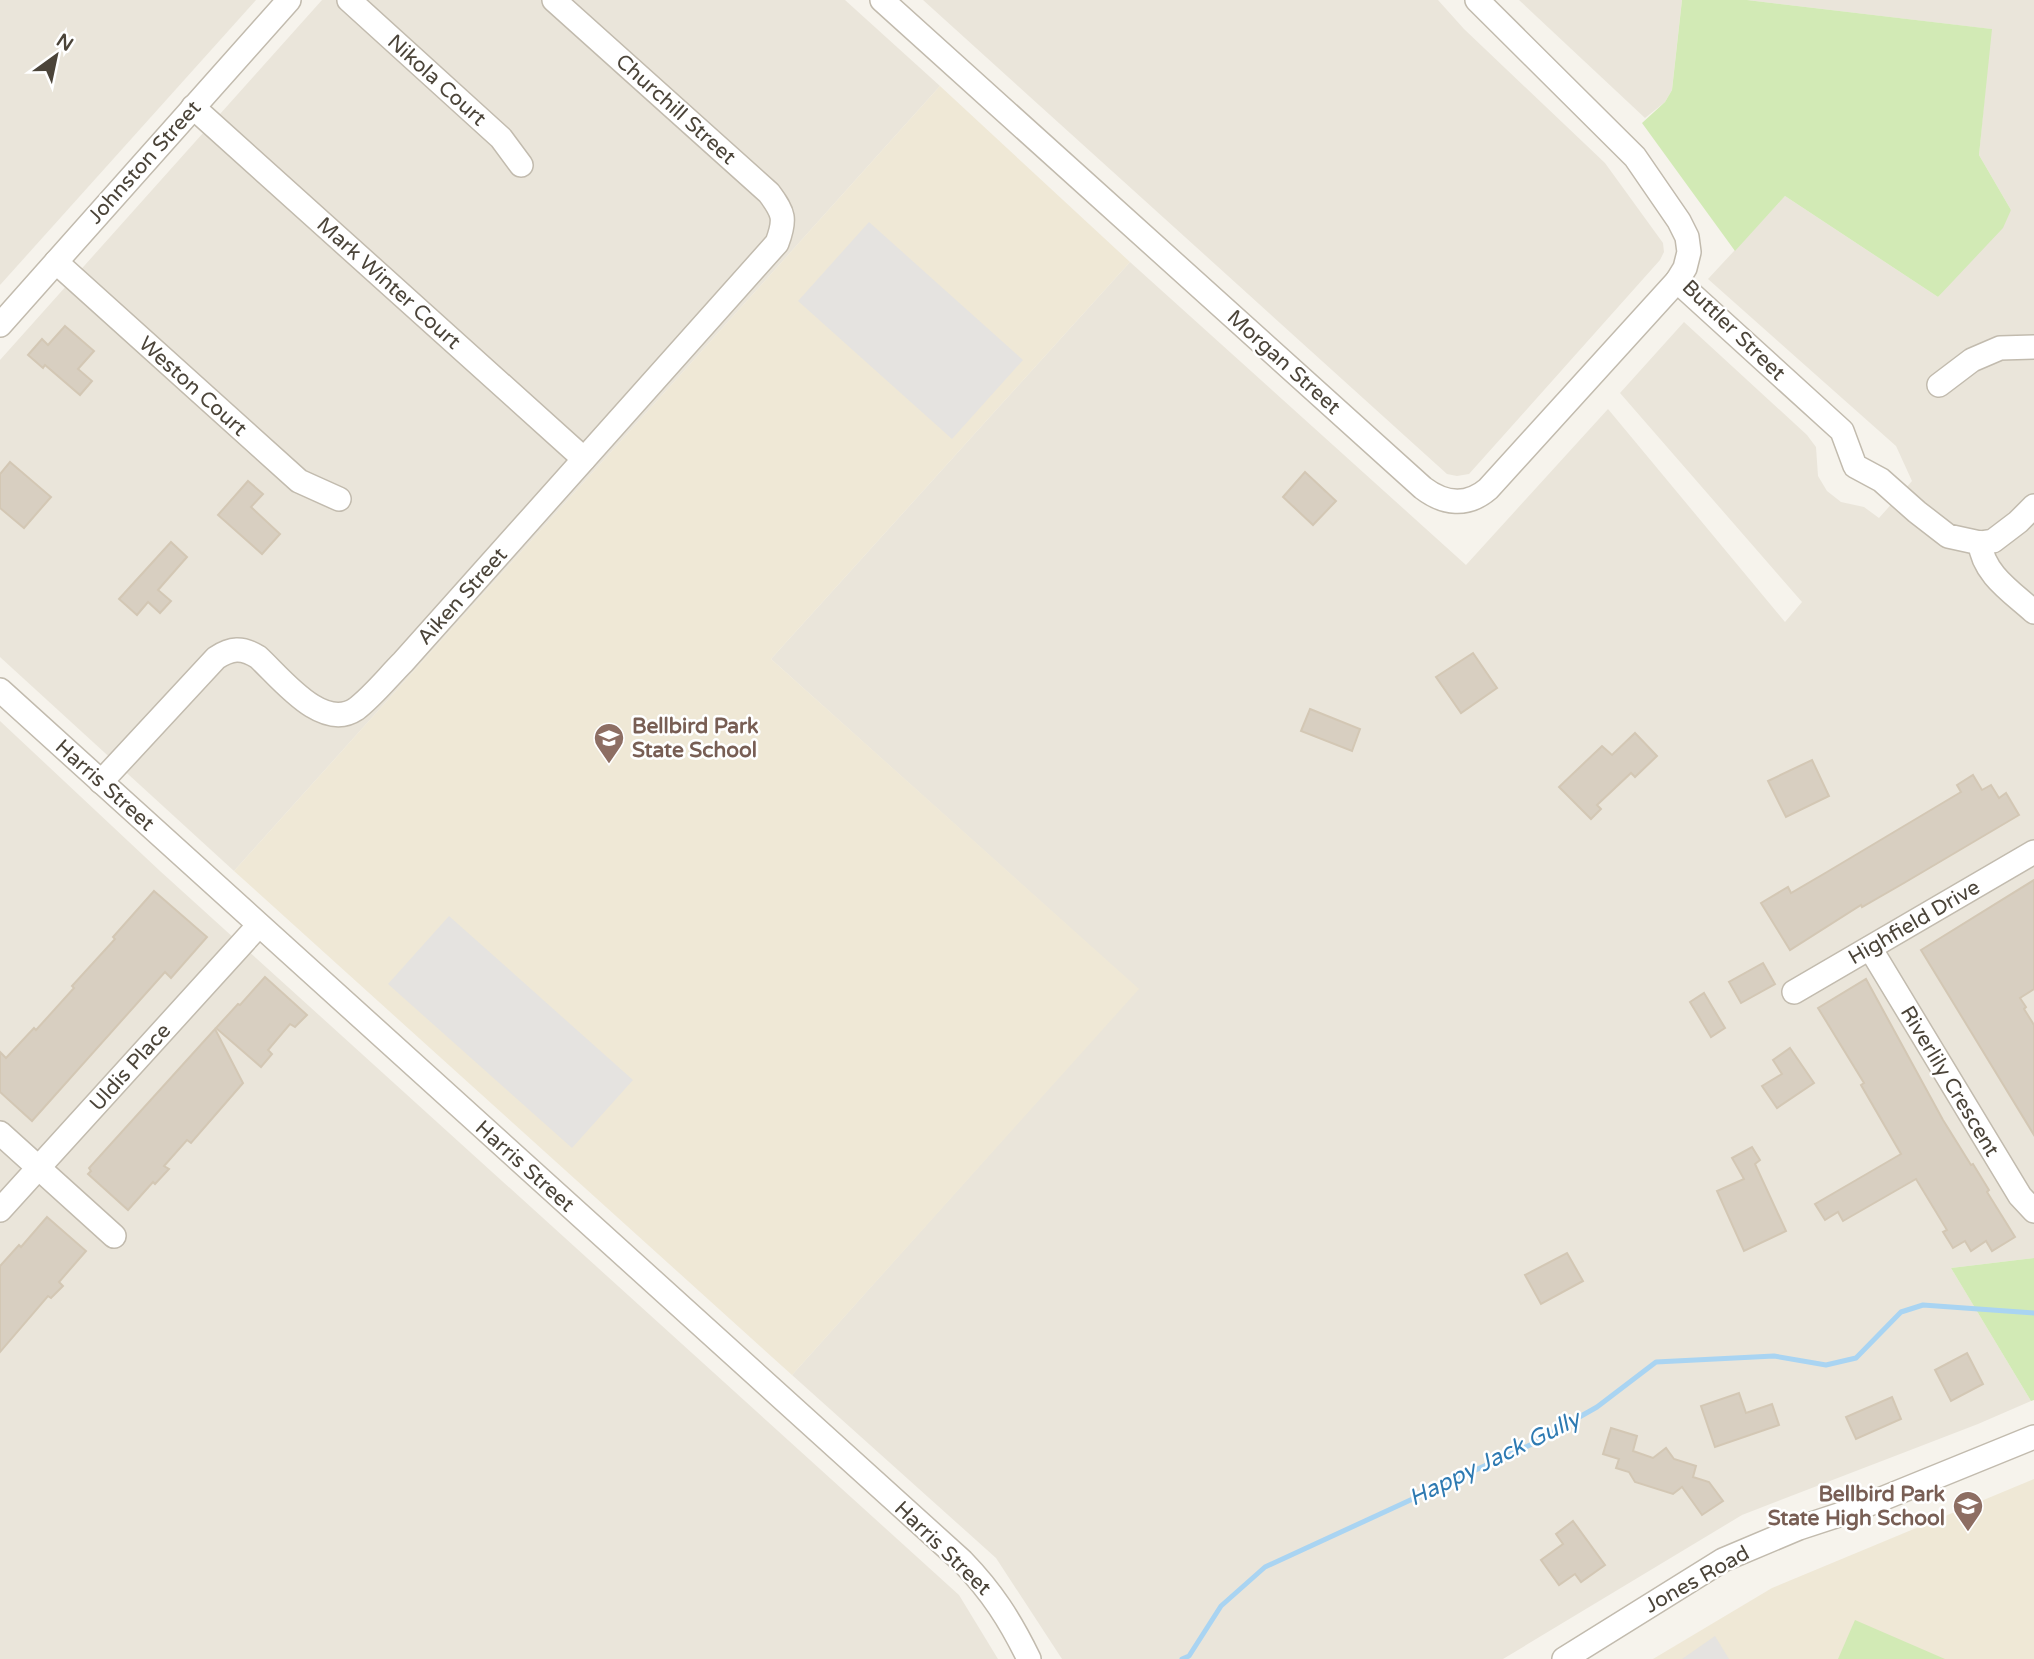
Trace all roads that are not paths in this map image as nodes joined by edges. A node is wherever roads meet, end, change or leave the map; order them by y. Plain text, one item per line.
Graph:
1 (289, 0) edge
2 (349, 0) edge
3 (554, 0) edge
4 (882, 0) edge
5 (1477, 0) edge
6 (193, 107) junction
7 (521, 165) dead end
8 (783, 227) joint
9 (55, 262) junction
10 (1677, 281) junction
11 (0, 325) edge
12 (2034, 347) edge
13 (1939, 385) dead end
14 (584, 459) junction
15 (339, 499) dead end
16 (2034, 506) edge
17 (1980, 543) junction
18 (2034, 612) edge
19 (0, 690) edge
20 (102, 782) junction
21 (2034, 852) edge
22 (259, 925) junction
23 (1870, 948) junction
24 (1794, 992) dead end
25 (0, 1133) edge
26 (38, 1168) junction
27 (0, 1210) edge
28 (2034, 1211) edge
29 (114, 1236) dead end
30 (2034, 1437) edge
31 (1029, 1659) edge
32 (1563, 1659) edge

1 - 6 street, Johnston Street
2 - 7 street, Nikola Court
3 - 8 street, Churchill Street
4 - 10 street, Morgan Street
5 - 10 street, Buttler Street
6 - 9 street, Johnston Street
6 - 14 street, Mark Winter Court
8 - 14 street, Aiken Street
9 - 11 street, Johnston Street
9 - 15 street, Weston Court
10 - 17 street, Buttler Street
12 - 13 street
14 - 20 street, Aiken Street
16 - 17 street
17 - 18 street
19 - 20 street, Harris Street
20 - 22 street, Harris Street
21 - 23 street, Highfield Drive
22 - 26 street, Uldis Place
22 - 31 street, Harris Street
23 - 24 street, Highfield Drive
23 - 28 street, Riverlily Crescent
25 - 26 street
26 - 27 street, Uldis Place
26 - 29 street
30 - 32 street, Jones Road

